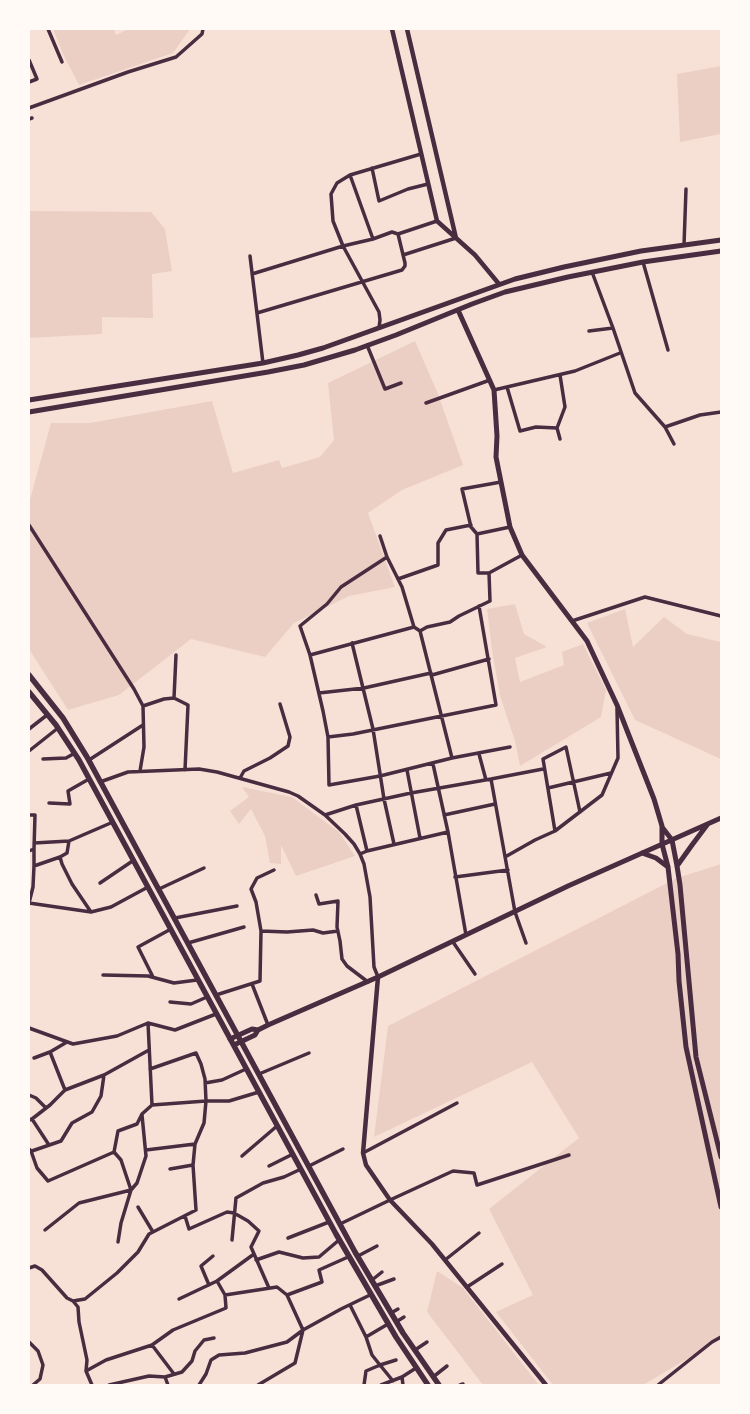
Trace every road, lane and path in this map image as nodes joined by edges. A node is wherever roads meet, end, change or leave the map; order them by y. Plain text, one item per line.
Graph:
1 (48, 29) edge
2 (203, 29) edge
3 (392, 29) edge
4 (407, 29) edge
5 (29, 60) edge
6 (62, 62) dead end
7 (29, 82) edge
8 (29, 108) edge
9 (421, 154) junction
10 (372, 168) junction
11 (350, 175) junction
12 (428, 184) junction
13 (686, 189) dead end
14 (437, 221) junction
15 (398, 234) junction
16 (456, 238) junction
17 (373, 239) junction
18 (721, 240) edge
19 (684, 245) junction
20 (343, 246) junction
21 (721, 251) edge
22 (403, 255) junction
23 (250, 256) dead end
24 (643, 262) junction
25 (592, 272) junction
26 (252, 274) junction
27 (364, 281) junction
28 (499, 284) junction
29 (505, 292) junction
30 (458, 310) junction
31 (257, 313) junction
32 (379, 328) junction
33 (613, 328) junction
34 (589, 331) dead end
35 (367, 345) junction
36 (668, 350) dead end
37 (620, 354) junction
38 (263, 362) junction
39 (560, 375) junction
40 (490, 380) junction
41 (401, 383) dead end
42 (507, 387) junction
43 (494, 390) junction
44 (29, 400) edge
45 (426, 403) dead end
46 (29, 412) edge
47 (721, 412) edge
48 (665, 427) junction
49 (557, 428) junction
50 (560, 439) dead end
51 (674, 444) dead end
52 (501, 482) junction
53 (29, 525) edge
54 (471, 525) junction
55 (510, 527) junction
56 (477, 534) junction
57 (380, 536) dead end
58 (522, 555) junction
59 (387, 557) junction
60 (489, 573) junction
61 (398, 579) junction
62 (479, 606) junction
63 (721, 616) edge
64 (572, 621) junction
65 (414, 626) junction
66 (420, 631) junction
67 (352, 643) junction
68 (310, 655) junction
69 (176, 656) dead end
70 (488, 659) junction
71 (431, 674) junction
72 (29, 675) edge
73 (364, 688) junction
74 (29, 692) edge
75 (319, 693) junction
76 (174, 698) junction
77 (280, 704) dead end
78 (617, 705) junction
79 (143, 706) junction
80 (47, 715) junction
81 (441, 716) junction
82 (144, 725) junction
83 (58, 728) junction
84 (29, 729) edge
85 (373, 729) junction
86 (328, 737) junction
87 (510, 747) dead end
88 (29, 751) edge
89 (75, 753) junction
90 (479, 754) junction
91 (452, 758) junction
92 (44, 759) dead end
93 (89, 760) junction
94 (433, 764) junction
95 (543, 769) junction
96 (185, 770) junction
97 (407, 770) junction
98 (140, 771) junction
99 (611, 773) junction
100 (380, 776) junction
101 (240, 778) junction
102 (90, 779) junction
103 (491, 779) junction
104 (486, 780) junction
105 (100, 782) junction
106 (574, 782) junction
107 (439, 788) junction
108 (548, 788) junction
109 (411, 792) junction
110 (384, 799) junction
111 (49, 803) dead end
112 (495, 804) junction
113 (356, 805) junction
114 (580, 812) junction
115 (29, 814) edge
116 (444, 814) junction
117 (325, 815) junction
118 (721, 818) edge
119 (113, 822) junction
120 (708, 824) junction
121 (662, 826) junction
122 (555, 831) junction
123 (448, 832) junction
124 (420, 838) junction
125 (672, 840) junction
126 (69, 841) junction
127 (34, 844) junction
128 (394, 844) junction
129 (662, 844) junction
130 (34, 849) junction
131 (29, 851) edge
132 (367, 851) junction
133 (642, 853) junction
134 (360, 854) junction
135 (60, 857) junction
136 (505, 857) junction
137 (134, 860) junction
138 (34, 866) junction
139 (677, 866) junction
140 (668, 867) junction
141 (204, 868) dead end
142 (274, 870) dead end
143 (508, 870) junction
144 (455, 877) junction
145 (155, 882) junction
146 (100, 883) dead end
147 (148, 887) junction
148 (159, 890) junction
149 (316, 894) dead end
150 (29, 903) edge
151 (237, 906) dead end
152 (91, 912) junction
153 (515, 912) junction
154 (175, 918) junction
155 (244, 927) dead end
156 (171, 930) junction
157 (261, 931) junction
158 (338, 931) junction
159 (467, 936) junction
160 (452, 942) junction
161 (188, 943) junction
162 (526, 943) dead end
163 (475, 974) dead end
164 (103, 975) dead end
165 (153, 977) junction
166 (378, 978) junction
167 (197, 980) junction
168 (368, 982) junction
169 (252, 984) junction
170 (216, 995) junction
171 (207, 997) junction
172 (170, 1002) dead end
173 (216, 1014) junction
174 (148, 1023) junction
175 (268, 1025) junction
176 (29, 1028) edge
177 (258, 1030) junction
178 (238, 1035) junction
179 (230, 1039) junction
180 (67, 1042) junction
181 (242, 1042) junction
182 (234, 1046) junction
183 (149, 1050) junction
184 (50, 1052) junction
185 (309, 1053) dead end
186 (34, 1058) dead end
187 (150, 1069) junction
188 (246, 1069) junction
189 (259, 1074) junction
190 (104, 1075) junction
191 (205, 1083) junction
192 (65, 1090) junction
193 (259, 1092) junction
194 (29, 1095) edge
195 (206, 1101) junction
196 (457, 1103) dead end
197 (152, 1105) junction
198 (46, 1108) junction
199 (142, 1114) junction
200 (31, 1119) edge
201 (277, 1126) junction
202 (719, 1142) edge
203 (195, 1144) junction
204 (49, 1145) junction
205 (343, 1149) dead end
206 (146, 1150) junction
207 (30, 1151) edge
208 (114, 1152) junction
209 (363, 1153) junction
210 (292, 1154) junction
211 (569, 1155) dead end
212 (242, 1156) dead end
213 (721, 1157) edge
214 (193, 1165) junction
215 (269, 1166) dead end
216 (309, 1166) junction
217 (170, 1169) dead end
218 (300, 1169) junction
219 (131, 1190) junction
220 (390, 1200) junction
221 (138, 1207) dead end
222 (721, 1207) edge
223 (234, 1213) junction
224 (185, 1216) junction
225 (329, 1222) junction
226 (340, 1224) junction
227 (45, 1230) dead end
228 (153, 1232) junction
229 (479, 1233) dead end
230 (288, 1238) dead end
231 (232, 1240) dead end
232 (339, 1240) junction
233 (118, 1242) dead end
234 (377, 1246) dead end
235 (254, 1254) junction
236 (213, 1256) dead end
237 (358, 1256) junction
238 (348, 1257) junction
239 (256, 1260) junction
240 (445, 1260) junction
241 (502, 1264) dead end
242 (29, 1268) edge
243 (382, 1272) dead end
244 (394, 1279) dead end
245 (217, 1281) junction
246 (374, 1283) junction
247 (209, 1285) junction
248 (467, 1287) junction
249 (269, 1288) junction
250 (287, 1294) junction
251 (225, 1295) junction
252 (370, 1295) junction
253 (179, 1298) dead end
254 (73, 1301) junction
255 (385, 1302) junction
256 (350, 1305) junction
257 (378, 1306) junction
258 (398, 1309) dead end
259 (391, 1313) junction
260 (404, 1317) dead end
261 (396, 1322) junction
262 (388, 1324) junction
263 (303, 1330) junction
264 (366, 1337) junction
265 (721, 1337) edge
266 (214, 1338) dead end
267 (29, 1342) edge
268 (427, 1342) dead end
269 (152, 1345) junction
270 (415, 1350) junction
271 (396, 1360) dead end
272 (380, 1365) junction
273 (447, 1366) dead end
274 (416, 1368) junction
275 (86, 1371) junction
276 (174, 1374) junction
277 (165, 1377) junction
278 (433, 1377) junction
279 (402, 1378) junction
280 (392, 1381) junction
281 (32, 1385) edge
282 (92, 1385) edge
283 (109, 1385) edge
284 (168, 1385) edge
285 (199, 1385) edge
286 (258, 1385) edge
287 (364, 1385) edge
288 (381, 1385) edge
289 (402, 1385) edge
290 (428, 1385) edge
291 (439, 1385) edge
292 (546, 1385) edge
293 (658, 1385) edge

1 - 6 street
2 - 8 street
3 - 9 street
4 - 16 street
5 - 7 street
9 - 10 street
9 - 12 street
10 - 11 street
10 - 12 street
11 - 17 street
11 - 20 street
12 - 14 street
13 - 19 street
14 - 15 street
14 - 16 street
15 - 17 street
15 - 22 street
16 - 22 street
16 - 28 street
17 - 20 street
18 - 19 main road
19 - 28 main road
20 - 26 street
20 - 27 street
21 - 24 main road
22 - 27 street
23 - 26 street
24 - 25 main road
24 - 36 street
25 - 29 main road
25 - 33 street
26 - 31 street
27 - 31 street
27 - 32 street
28 - 29 main road
28 - 32 main road
29 - 30 main road
30 - 35 main road
30 - 40 main road
31 - 38 street
32 - 38 main road
33 - 34 street
33 - 37 street
35 - 41 street
35 - 46 main road
37 - 39 street
37 - 48 street
38 - 44 main road
39 - 42 street
39 - 49 street
40 - 43 main road
40 - 45 street
42 - 43 street
42 - 49 street
43 - 52 main road
47 - 48 street
48 - 51 street
49 - 50 street
52 - 54 street
52 - 55 main road
53 - 79 street
54 - 56 street
54 - 61 street
55 - 56 street
55 - 58 main road
56 - 60 street
57 - 59 street
58 - 60 street
58 - 64 main road
59 - 61 street
59 - 68 street
60 - 62 street
61 - 65 street
62 - 66 street
62 - 70 street
63 - 64 street
64 - 78 main road
65 - 66 street
65 - 67 street
66 - 71 street
67 - 68 street
67 - 73 street
68 - 75 street
69 - 76 street
70 - 71 street
70 - 81 street
71 - 73 street
71 - 81 street
72 - 93 main road
73 - 75 street
73 - 85 street
74 - 80 main road
75 - 86 street
76 - 79 street
76 - 96 street
77 - 101 street
78 - 99 street
78 - 121 main road
79 - 82 street
80 - 83 main road
80 - 84 street
81 - 85 street
81 - 91 street
82 - 93 street
82 - 98 street
83 - 88 street
83 - 89 main road
85 - 86 street
85 - 100 street
86 - 100 street
87 - 90 street
89 - 92 street
89 - 102 main road
90 - 91 street
90 - 104 street
91 - 94 street
93 - 105 main road
94 - 97 street
94 - 107 street
95 - 103 street
95 - 106 street
95 - 108 street
96 - 98 street
96 - 101 street
97 - 100 street
97 - 109 street
98 - 105 street
99 - 106 street
99 - 114 street
100 - 110 street
101 - 117 street
102 - 111 street
102 - 119 main road
103 - 104 street
103 - 112 street
104 - 107 street
105 - 145 main road
106 - 108 street
106 - 114 street
107 - 109 street
107 - 116 street
108 - 122 street
109 - 110 street
109 - 124 street
110 - 113 street
110 - 128 street
112 - 116 street
112 - 136 street
113 - 117 street
113 - 132 street
114 - 122 street
115 - 127 street
116 - 123 street
117 - 134 street
118 - 120 main road
119 - 126 street
119 - 137 main road
120 - 125 main road
120 - 139 main road
121 - 125 main road
121 - 129 main road
122 - 136 street
123 - 124 street
123 - 144 street
124 - 128 street
125 - 129 main road
125 - 139 main road
126 - 127 street
126 - 135 street
127 - 130 street
128 - 132 street
129 - 133 main road
129 - 140 main road
130 - 131 street
130 - 138 street
132 - 134 street
133 - 140 main road
133 - 153 main road
134 - 166 street
135 - 138 street
135 - 152 street
136 - 143 street
137 - 146 street
137 - 147 main road
138 - 150 street
139 - 202 main road
140 - 222 main road
141 - 148 street
142 - 157 street
143 - 144 street
143 - 153 street
144 - 159 street
145 - 147 main road
145 - 148 main road
147 - 152 street
147 - 156 main road
148 - 154 main road
149 - 158 street
150 - 152 street
151 - 154 street
153 - 159 main road
153 - 162 street
154 - 161 main road
155 - 161 street
156 - 165 street
156 - 167 main road
157 - 158 street
157 - 169 street
158 - 168 street
159 - 160 main road
160 - 163 street
160 - 166 main road
161 - 170 main road
164 - 165 street
165 - 167 street
166 - 168 main road
166 - 209 street
167 - 171 main road
168 - 175 main road
169 - 170 street
169 - 175 street
170 - 178 main road
171 - 172 street
171 - 173 main road
173 - 174 street
173 - 179 main road
174 - 180 street
174 - 183 street
175 - 177 main road
176 - 180 street
177 - 178 main road
177 - 181 main road
178 - 179 main road
178 - 181 main road
179 - 182 main road
180 - 184 street
181 - 182 main road
181 - 189 main road
182 - 188 main road
183 - 187 street
183 - 190 street
184 - 186 street
184 - 192 street
185 - 189 street
187 - 191 street
187 - 197 street
188 - 191 street
188 - 193 main road
189 - 216 main road
190 - 192 street
190 - 204 street
191 - 195 street
192 - 198 street
193 - 195 street
193 - 201 main road
194 - 198 street
195 - 197 street
195 - 203 street
196 - 209 street
197 - 199 street
198 - 200 street
199 - 206 street
199 - 208 street
200 - 204 street
201 - 210 main road
201 - 212 street
202 - 213 main road
203 - 206 street
203 - 214 street
204 - 207 street
205 - 216 street
206 - 219 street
207 - 208 street
208 - 219 street
209 - 220 street
210 - 215 street
210 - 218 main road
211 - 220 street
214 - 217 street
214 - 224 street
216 - 226 main road
218 - 223 street
218 - 225 main road
219 - 227 street
219 - 233 street
220 - 226 street
220 - 240 street
221 - 228 street
223 - 224 street
223 - 231 street
223 - 235 street
224 - 228 street
225 - 230 street
225 - 232 main road
226 - 237 main road
228 - 254 street
229 - 240 street
232 - 238 main road
232 - 239 street
234 - 237 street
235 - 239 street
235 - 245 street
236 - 247 street
237 - 246 main road
238 - 250 street
238 - 252 main road
239 - 249 street
240 - 248 street
241 - 248 street
242 - 254 street
243 - 246 street
244 - 246 street
245 - 247 street
245 - 251 street
246 - 255 main road
247 - 253 street
248 - 292 street
249 - 250 street
249 - 251 street
250 - 263 street
251 - 269 street
252 - 256 street
252 - 257 main road
254 - 275 street
255 - 257 main road
255 - 259 main road
256 - 263 street
256 - 264 street
257 - 262 main road
258 - 259 street
259 - 261 main road
260 - 261 street
261 - 270 main road
262 - 264 street
262 - 274 main road
263 - 285 street
263 - 286 street
264 - 272 street
265 - 293 street
266 - 276 street
267 - 281 street
268 - 270 street
269 - 275 street
269 - 276 street
270 - 278 main road
271 - 272 street
272 - 280 street
272 - 287 street
273 - 278 street
274 - 279 street
274 - 290 main road
275 - 282 street
276 - 277 street
277 - 283 street
277 - 284 street
278 - 291 main road
279 - 280 street
279 - 289 street
280 - 288 street

